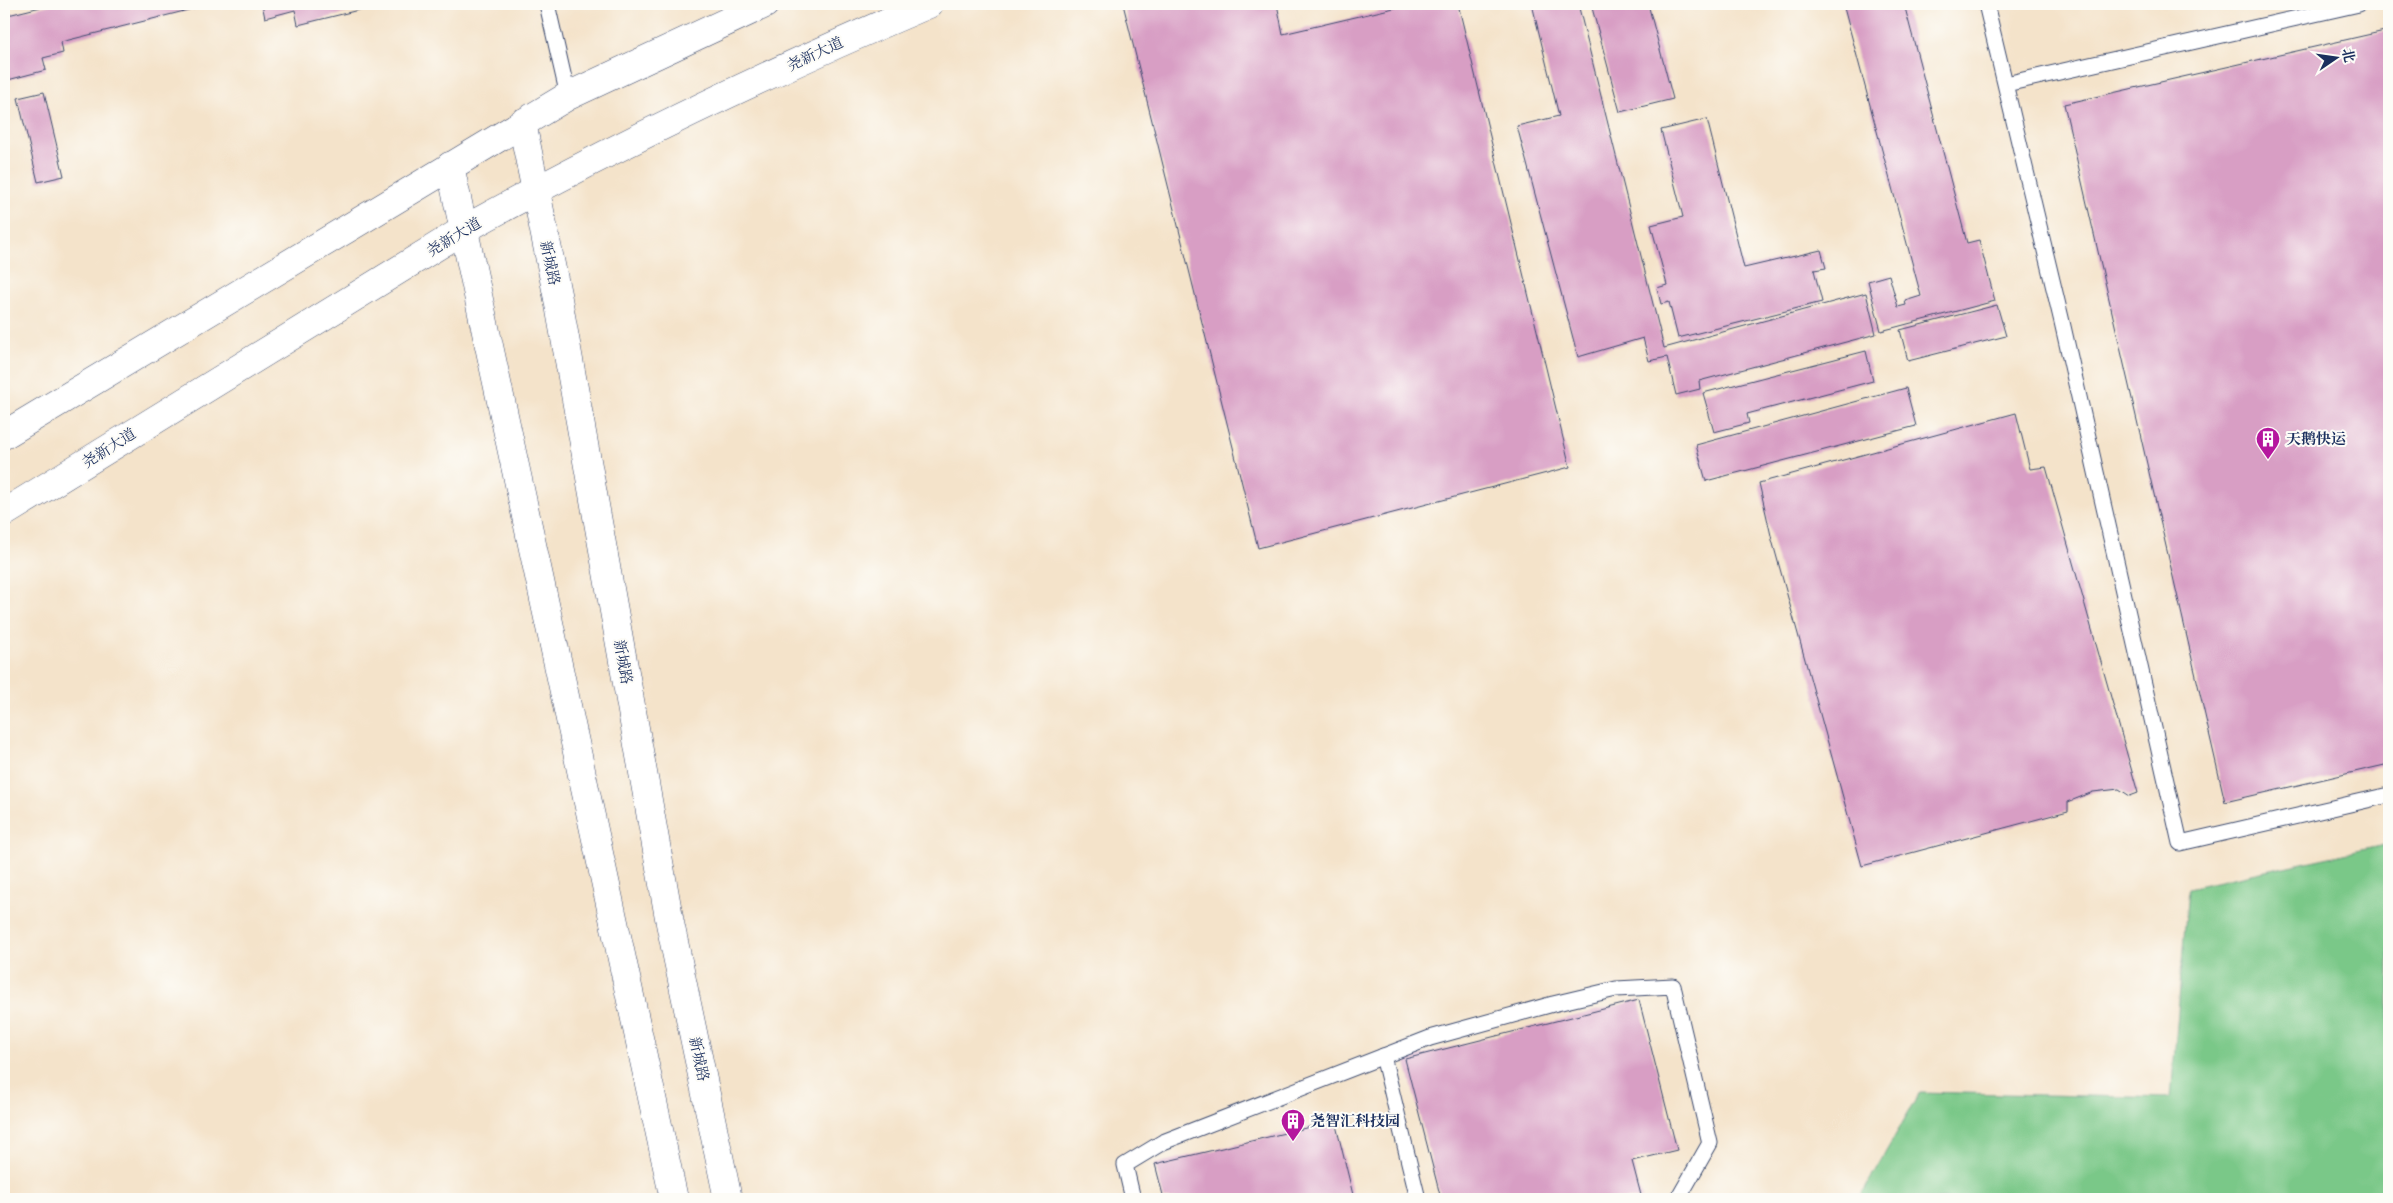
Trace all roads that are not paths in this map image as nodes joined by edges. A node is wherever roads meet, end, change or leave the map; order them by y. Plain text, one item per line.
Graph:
1 (547, 4) edge
2 (765, 4) edge
3 (928, 4) edge
4 (1986, 4) edge
5 (2359, 4) edge
6 (2006, 84) junction
7 (568, 96) junction
8 (522, 123) junction
9 (450, 166) junction
10 (535, 190) junction
11 (465, 229) junction
12 (4, 435) edge
13 (4, 513) edge
14 (2389, 795) edge
15 (1383, 1056) junction
16 (674, 1199) edge
17 (728, 1199) edge
18 (1133, 1199) edge
19 (1418, 1199) edge
20 (1678, 1199) edge

1 - 7 lane
2 - 7 main road
3 - 10 main road, 尧新大道
4 - 6 lane
5 - 6 lane
6 - 14 lane
7 - 8 main road
8 - 9 main road
8 - 10 main road, 新城路
9 - 11 main road
9 - 12 main road
10 - 11 main road, 尧新大道
10 - 17 main road, 新城路
11 - 13 main road, 尧新大道
11 - 16 main road
15 - 18 lane
15 - 19 lane
15 - 20 lane

